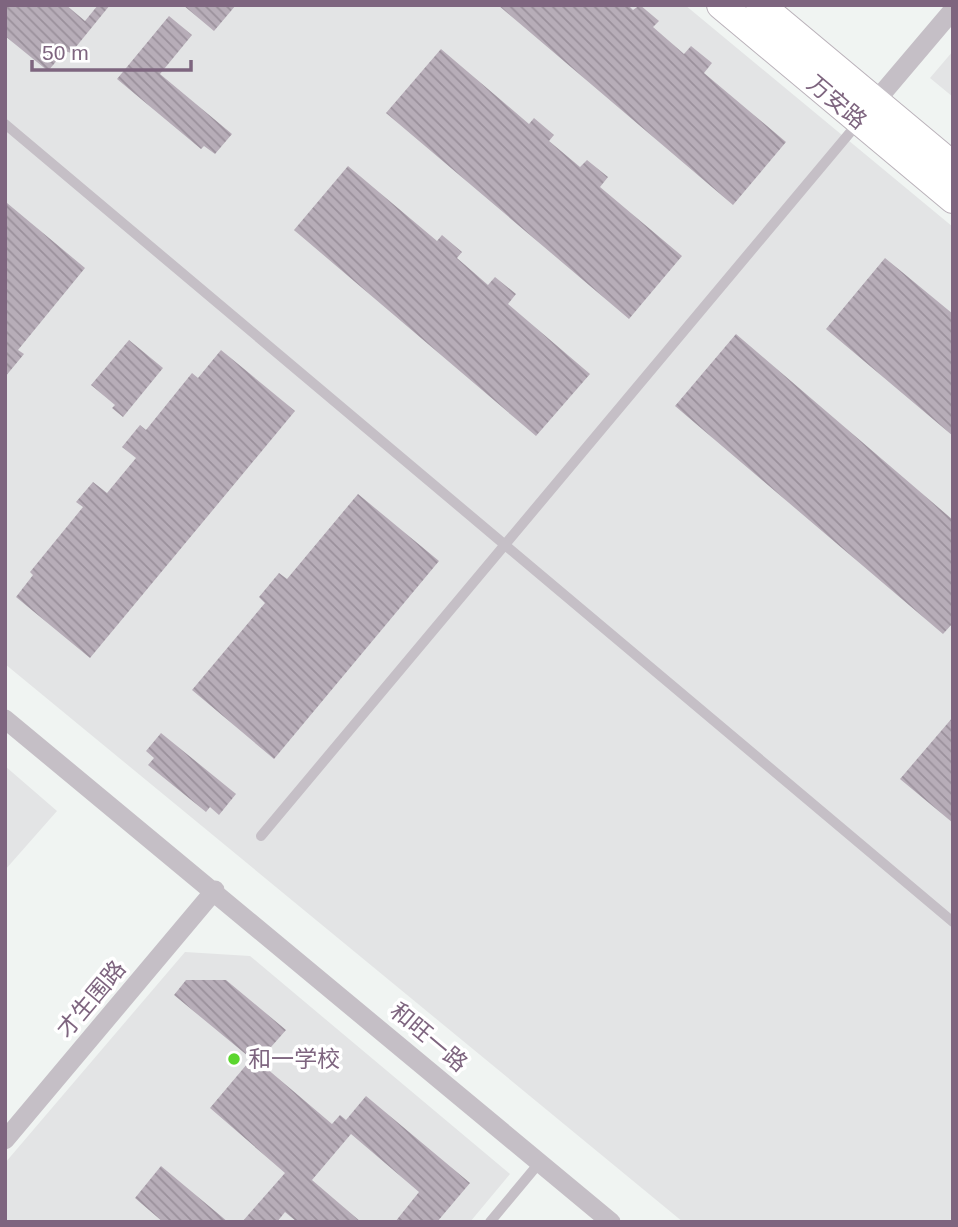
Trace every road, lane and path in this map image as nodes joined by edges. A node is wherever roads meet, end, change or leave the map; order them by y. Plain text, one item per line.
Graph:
1 (721, 5) edge
2 (760, 5) edge
3 (953, 10) edge
4 (868, 111) junction
5 (5, 124) edge
6 (953, 166) edge
7 (953, 199) edge
8 (505, 544) junction
9 (5, 719) edge
10 (261, 836) dead end
11 (215, 890) junction
12 (953, 922) edge
13 (5, 1140) edge
14 (540, 1162) junction
15 (490, 1222) edge
16 (611, 1222) edge

1 - 4 street, 万安路
2 - 4 street, 万安路
3 - 4 street
4 - 6 street, 万安路
4 - 7 street, 万安路
4 - 8 lane
5 - 8 lane
8 - 10 lane
8 - 12 lane
9 - 11 street, 和旺一路
11 - 13 street, 才生围路
11 - 14 street, 和旺一路
14 - 15 lane
14 - 16 street, 和旺一路

